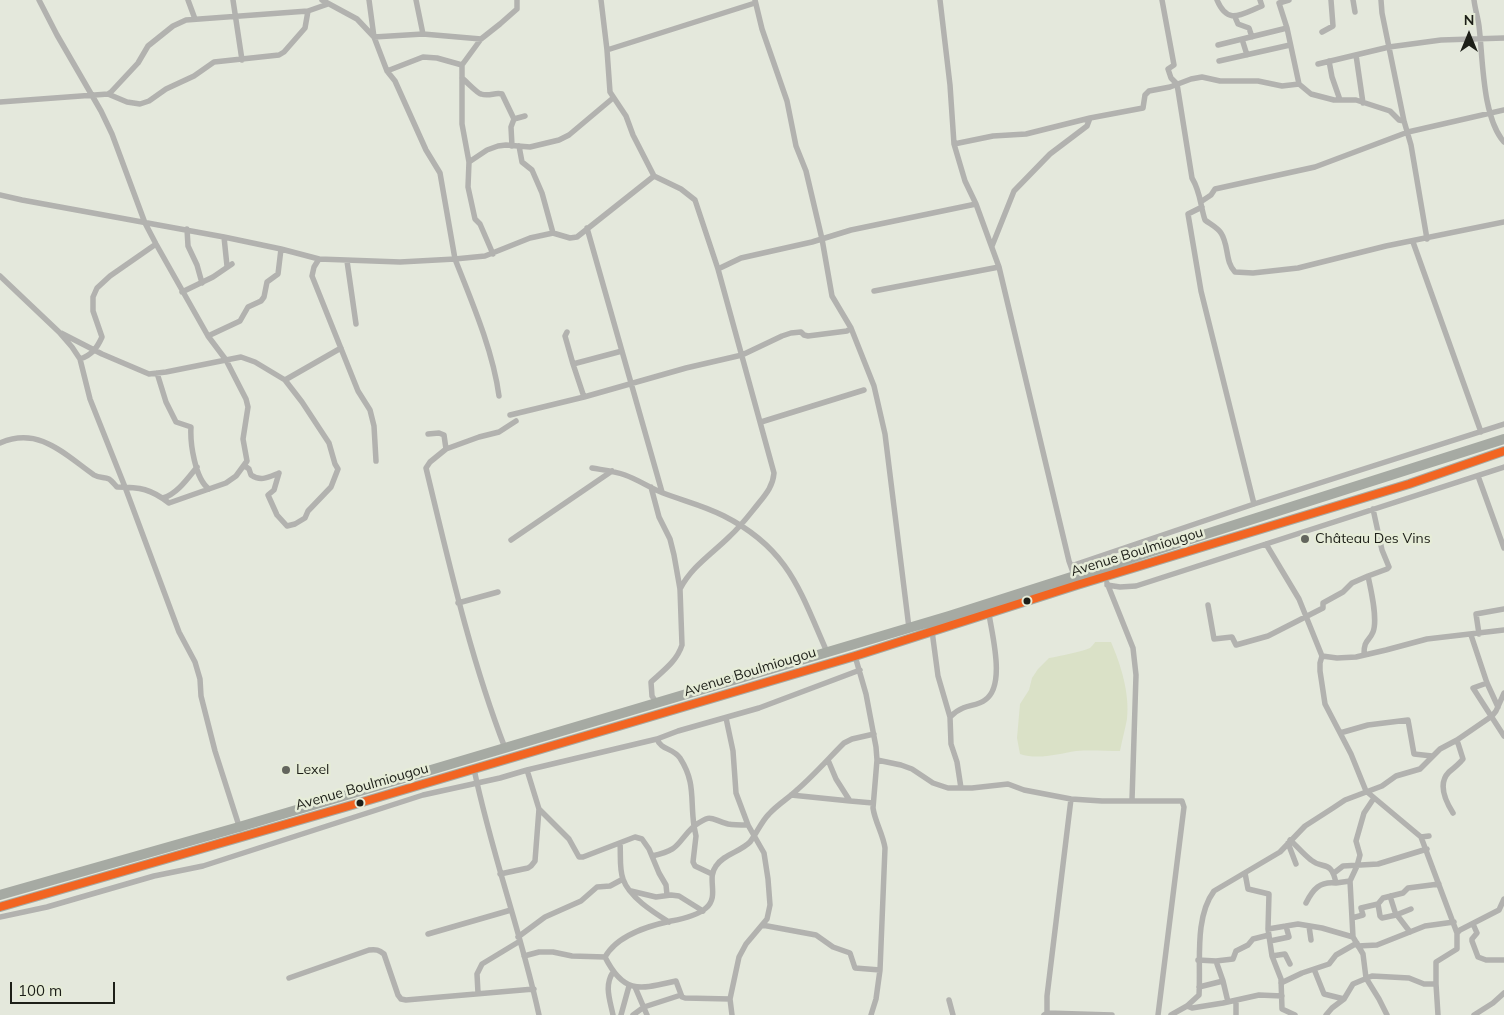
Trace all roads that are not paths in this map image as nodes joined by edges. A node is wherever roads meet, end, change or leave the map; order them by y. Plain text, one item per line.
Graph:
1 (40, 0) edge
2 (188, 0) edge
3 (233, 0) edge
4 (369, 0) edge
5 (416, 0) edge
6 (518, 0) edge
7 (601, 0) edge
8 (940, 0) edge
9 (1162, 0) edge
10 (1217, 0) edge
11 (1260, 0) edge
12 (1289, 0) edge
13 (1332, 0) edge
14 (1353, 0) edge
15 (1381, 0) edge
16 (1474, 0) edge
17 (755, 1) edge
18 (325, 2) edge
19 (308, 11) junction
20 (1355, 12) dead end
21 (235, 17) junction
22 (1235, 17) junction
23 (194, 18) junction
24 (1287, 28) junction
25 (1322, 32) dead end
26 (423, 34) junction
27 (1252, 36) junction
28 (374, 37) junction
29 (1480, 38) junction
30 (1504, 38) edge
31 (481, 39) junction
32 (1242, 39) junction
33 (1290, 45) junction
34 (1218, 46) dead end
35 (1389, 47) junction
36 (607, 50) junction
37 (1247, 55) junction
38 (1356, 55) junction
39 (242, 60) junction
40 (1219, 61) dead end
41 (1329, 61) junction
42 (1318, 64) dead end
43 (462, 65) junction
44 (387, 71) junction
45 (462, 78) junction
46 (1177, 84) junction
47 (1299, 84) junction
48 (90, 94) junction
49 (108, 94) junction
50 (613, 98) junction
51 (1340, 100) junction
52 (0, 102) edge
53 (1363, 103) junction
54 (1504, 110) edge
55 (1490, 112) junction
56 (525, 116) dead end
57 (1090, 118) junction
58 (514, 119) junction
59 (1404, 120) junction
60 (1408, 132) junction
61 (1504, 142) edge
62 (954, 144) junction
63 (515, 146) junction
64 (469, 162) junction
65 (654, 176) junction
66 (0, 195) edge
67 (976, 204) junction
68 (1202, 204) junction
69 (145, 222) junction
70 (1503, 224) edge
71 (587, 228) junction
72 (187, 230) junction
73 (553, 233) junction
74 (224, 237) junction
75 (822, 239) junction
76 (1427, 239) junction
77 (1413, 242) junction
78 (156, 244) junction
79 (992, 246) junction
80 (281, 249) junction
81 (493, 254) junction
82 (318, 259) junction
83 (455, 259) junction
84 (347, 261) junction
85 (999, 267) junction
86 (718, 269) junction
87 (0, 276) edge
88 (202, 283) junction
89 (874, 291) dead end
90 (182, 292) junction
91 (356, 324) dead end
92 (851, 328) junction
93 (59, 332) junction
94 (567, 332) dead end
95 (208, 336) junction
96 (341, 348) junction
97 (96, 349) junction
98 (622, 351) junction
99 (742, 355) junction
100 (80, 359) junction
101 (226, 360) junction
102 (573, 364) junction
103 (157, 373) junction
104 (285, 380) junction
105 (631, 384) junction
106 (864, 390) dead end
107 (499, 396) dead end
108 (584, 397) junction
109 (510, 415) dead end
110 (516, 421) dead end
111 (761, 422) junction
112 (1504, 424) edge
113 (1481, 432) junction
114 (428, 434) dead end
115 (1504, 439) edge
116 (0, 443) edge
117 (446, 449) junction
118 (1504, 451) edge
119 (376, 461) dead end
120 (244, 466) junction
121 (197, 467) junction
122 (1504, 467) edge
123 (592, 468) dead end
124 (612, 471) junction
125 (1478, 476) junction
126 (125, 487) junction
127 (651, 487) junction
128 (209, 489) junction
129 (662, 492) junction
130 (163, 498) junction
131 (1254, 504) junction
132 (1373, 509) junction
133 (740, 526) junction
134 (511, 540) dead end
135 (1266, 544) junction
136 (1504, 548) edge
137 (1074, 576) junction
138 (1368, 576) junction
139 (1106, 581) junction
140 (680, 589) junction
141 (498, 592) dead end
142 (458, 603) junction
143 (1208, 605) dead end
144 (1504, 609) edge
145 (989, 614) junction
146 (1307, 617) junction
147 (909, 628) junction
148 (1504, 630) edge
149 (932, 631) junction
150 (1479, 634) junction
151 (1471, 635) junction
152 (828, 652) junction
153 (1364, 654) junction
154 (855, 656) junction
155 (1322, 656) junction
156 (860, 670) junction
157 (1487, 683) junction
158 (1504, 692) edge
159 (656, 702) junction
160 (1498, 707) junction
161 (1492, 716) junction
162 (950, 717) junction
163 (726, 718) junction
164 (1340, 733) junction
165 (874, 734) junction
166 (1504, 736) edge
167 (657, 738) junction
168 (1457, 740) junction
169 (505, 748) junction
170 (1432, 756) junction
171 (828, 760) junction
172 (877, 760) junction
173 (474, 769) junction
174 (527, 770) junction
175 (477, 784) junction
176 (961, 788) junction
177 (1366, 791) junction
178 (791, 795) junction
179 (1374, 798) junction
180 (1071, 799) junction
181 (1132, 800) junction
182 (850, 801) junction
183 (873, 803) junction
184 (539, 809) junction
185 (1453, 813) dead end
186 (748, 825) junction
187 (694, 826) junction
188 (241, 831) junction
189 (755, 835) junction
190 (1421, 836) junction
191 (1429, 836) dead end
192 (1289, 841) junction
193 (620, 843) junction
194 (1427, 849) junction
195 (652, 856) junction
196 (1296, 864) dead end
197 (1357, 866) junction
198 (1245, 873) junction
199 (1334, 873) junction
200 (500, 874) junction
201 (712, 874) junction
202 (623, 879) junction
203 (1350, 881) junction
204 (1336, 883) junction
205 (1439, 884) junction
206 (629, 890) junction
207 (0, 895) edge
208 (667, 895) junction
209 (1390, 896) junction
210 (1504, 899) edge
211 (1306, 903) dead end
212 (1378, 904) junction
213 (0, 907) edge
214 (1351, 907) junction
215 (1361, 908) junction
216 (1411, 909) dead end
217 (511, 910) junction
218 (1502, 910) edge
219 (703, 911) junction
220 (1396, 915) junction
221 (0, 917) edge
222 (1352, 918) junction
223 (669, 922) junction
224 (1454, 922) junction
225 (1473, 924) junction
226 (762, 925) junction
227 (1286, 926) junction
228 (1309, 926) junction
229 (1410, 932) junction
230 (1457, 933) junction
231 (428, 934) dead end
232 (1269, 935) junction
233 (1352, 937) junction
234 (519, 939) junction
235 (1311, 940) dead end
236 (1358, 944) junction
237 (524, 956) junction
238 (1272, 956) junction
239 (605, 957) junction
240 (1198, 960) junction
241 (1504, 960) edge
242 (1216, 961) junction
243 (1290, 964) dead end
244 (1314, 969) junction
245 (880, 970) junction
246 (613, 972) junction
247 (289, 978) dead end
248 (1366, 978) junction
249 (1223, 981) junction
250 (1282, 983) junction
251 (1436, 984) junction
252 (1199, 986) junction
253 (632, 987) junction
254 (534, 989) junction
255 (478, 993) junction
256 (1504, 993) edge
257 (681, 995) junction
258 (1282, 996) junction
259 (730, 998) junction
260 (1344, 998) junction
261 (949, 1000) dead end
262 (1236, 1000) junction
263 (1228, 1002) junction
264 (1187, 1006) junction
265 (644, 1008) junction
266 (1045, 1014) edge
267 (539, 1015) edge
268 (613, 1015) edge
269 (621, 1015) edge
270 (633, 1015) edge
271 (647, 1015) edge
272 (732, 1015) edge
273 (871, 1015) edge
274 (953, 1015) edge
275 (1112, 1015) edge
276 (1158, 1015) edge
277 (1171, 1015) edge
278 (1236, 1015) edge
279 (1295, 1015) edge
280 (1326, 1015) edge
281 (1387, 1015) edge
282 (1438, 1015) edge
283 (1474, 1015) edge

1 - 48 street
2 - 23 street
3 - 21 street
4 - 28 street
5 - 26 street
6 - 31 street
7 - 36 street
8 - 62 street
9 - 46 street
10 - 22 street
11 - 22 street
12 - 24 street
13 - 25 street
14 - 20 street
15 - 35 street
16 - 29 street
17 - 36 street
17 - 75 street
18 - 19 street
18 - 28 street
19 - 21 street
19 - 39 street
21 - 23 street
21 - 39 street
22 - 27 street
23 - 49 street
24 - 27 street
24 - 33 street
26 - 28 street
26 - 31 street
27 - 32 street
28 - 44 street
29 - 30 street
29 - 35 street
29 - 55 street
31 - 43 street
32 - 34 street
32 - 37 street
33 - 37 street
33 - 47 street
35 - 38 street
35 - 59 street
36 - 50 street
37 - 40 street
38 - 41 street
38 - 53 street
39 - 49 street
41 - 42 street
41 - 51 street
43 - 44 street
43 - 45 street
44 - 83 street
45 - 58 street
45 - 64 street
46 - 47 street
46 - 57 street
46 - 68 street
47 - 51 street
48 - 49 street
48 - 52 street
48 - 69 street
50 - 63 street
50 - 65 street
51 - 53 street
53 - 59 street
54 - 55 street
55 - 60 street
55 - 61 street
56 - 58 street
57 - 62 street
57 - 79 street
58 - 63 street
59 - 60 street
60 - 68 street
60 - 76 street
62 - 67 street
63 - 64 street
63 - 73 street
64 - 81 street
65 - 71 street
65 - 86 street
66 - 69 street
67 - 75 street
67 - 79 street
68 - 77 street
68 - 131 street
69 - 72 street
69 - 78 street
70 - 76 street
71 - 73 street
71 - 98 street
72 - 74 street
72 - 88 street
73 - 81 street
74 - 80 street
74 - 88 street
75 - 86 street
75 - 92 street
76 - 77 street
77 - 113 street
78 - 90 street
78 - 97 street
79 - 85 street
80 - 82 street
80 - 95 street
81 - 83 street
82 - 84 street
82 - 96 street
83 - 84 street
83 - 107 street
84 - 91 street
85 - 89 street
85 - 137 street
86 - 99 street
87 - 93 street
88 - 90 street
90 - 95 street
92 - 99 street
92 - 147 street
93 - 97 street
93 - 100 street
94 - 102 street
95 - 101 street
96 - 104 street
96 - 119 street
97 - 100 street
97 - 103 street
98 - 102 street
98 - 105 street
99 - 105 street
99 - 111 street
100 - 126 street
101 - 103 street
101 - 104 street
101 - 120 street
102 - 108 street
103 - 121 street
104 - 120 street
105 - 108 street
105 - 129 street
106 - 111 street
108 - 109 street
110 - 117 street
111 - 133 street
112 - 113 street
113 - 131 street
114 - 117 street
115 - 137 highway, Avenue Boulmiougou
116 - 126 street
117 - 142 street
118 - 139 highway, Avenue Boulmiougou
120 - 128 street
121 - 128 street
121 - 130 street
122 - 125 street
123 - 124 street
124 - 127 street
124 - 134 street
125 - 132 street
125 - 136 street
126 - 130 street
126 - 188 street
127 - 129 street
127 - 140 street
128 - 130 street
129 - 133 street
131 - 137 street
132 - 135 street
132 - 138 street
133 - 140 street
133 - 152 street
135 - 139 street
135 - 146 street
137 - 139 highway, Avenue Boulmiougou
137 - 145 highway, Avenue Boulmiougou
137 - 147 highway, Avenue Boulmiougou
138 - 146 street
138 - 153 street
139 - 181 street
140 - 159 street
141 - 142 street
142 - 169 street
143 - 146 street
144 - 150 street
145 - 149 highway, Avenue Boulmiougou
145 - 162 street
146 - 155 street
147 - 152 highway, Avenue Boulmiougou
148 - 150 street
149 - 154 highway, Avenue Boulmiougou
149 - 162 street
150 - 151 street
151 - 153 street
151 - 157 street
152 - 159 highway, Avenue Boulmiougou
153 - 155 street
154 - 156 street
154 - 173 highway, Avenue Boulmiougou
155 - 164 street
156 - 163 street
156 - 165 street
157 - 160 street
157 - 161 street
158 - 160 street
159 - 169 highway, Avenue Boulmiougou
160 - 161 street
161 - 166 street
161 - 168 street
162 - 176 street
163 - 167 street
163 - 186 street
164 - 170 street
164 - 177 street
165 - 171 street
165 - 172 street
167 - 174 street
167 - 187 street
168 - 170 street
168 - 185 street
169 - 188 highway, Avenue Boulmiougou
170 - 177 street
171 - 178 street
171 - 182 street
172 - 176 street
172 - 183 street
173 - 175 street
173 - 188 highway, Avenue Boulmiougou
174 - 175 street
174 - 184 street
175 - 200 street
175 - 221 street
176 - 180 street
177 - 179 street
177 - 192 street
178 - 182 street
178 - 189 street
179 - 190 street
179 - 197 street
180 - 181 street
180 - 266 street
181 - 276 street
182 - 183 street
183 - 245 street
184 - 193 street
184 - 200 street
186 - 187 street
186 - 189 street
187 - 195 street
187 - 201 street
188 - 207 highway, Avenue Boulmiougou
188 - 213 highway, Avenue Boulmiougou
189 - 201 street
189 - 226 street
190 - 191 street
190 - 194 street
192 - 196 street
192 - 198 street
192 - 199 street
193 - 195 street
193 - 202 street
194 - 197 street
194 - 205 street
195 - 208 street
197 - 199 street
197 - 203 street
198 - 232 street
198 - 240 street
199 - 204 street
200 - 217 street
201 - 219 street
202 - 206 street
202 - 234 street
203 - 204 street
203 - 214 street
204 - 211 street
205 - 209 street
205 - 224 street
206 - 208 street
206 - 223 street
208 - 219 street
209 - 212 street
209 - 220 street
210 - 218 street
212 - 215 street
212 - 220 street
214 - 215 street
214 - 222 street
215 - 222 street
216 - 220 street
217 - 231 street
217 - 234 street
218 - 225 street
219 - 223 street
220 - 229 street
222 - 233 street
223 - 239 street
224 - 229 street
224 - 230 street
225 - 230 street
225 - 241 street
226 - 245 street
226 - 259 street
227 - 228 street
227 - 232 street
227 - 232 street
228 - 233 street
228 - 235 street
229 - 236 street
230 - 251 street
232 - 238 street
232 - 242 street
233 - 236 street
234 - 237 street
234 - 255 street
236 - 244 street
236 - 248 street
237 - 239 street
237 - 254 street
238 - 243 street
238 - 250 street
239 - 246 street
240 - 242 street
240 - 252 street
242 - 249 street
244 - 250 street
244 - 260 street
245 - 273 street
246 - 253 street
246 - 268 street
247 - 255 street
248 - 251 street
248 - 260 street
248 - 281 street
249 - 252 street
249 - 263 street
250 - 258 street
251 - 282 street
252 - 264 street
253 - 257 street
253 - 265 street
253 - 269 street
254 - 255 street
254 - 267 street
256 - 283 street
257 - 259 street
257 - 265 street
258 - 262 street
258 - 279 street
259 - 272 street
260 - 280 street
261 - 274 street
262 - 263 street
262 - 278 street
263 - 264 street
264 - 277 street
265 - 270 street
265 - 271 street
266 - 275 street

